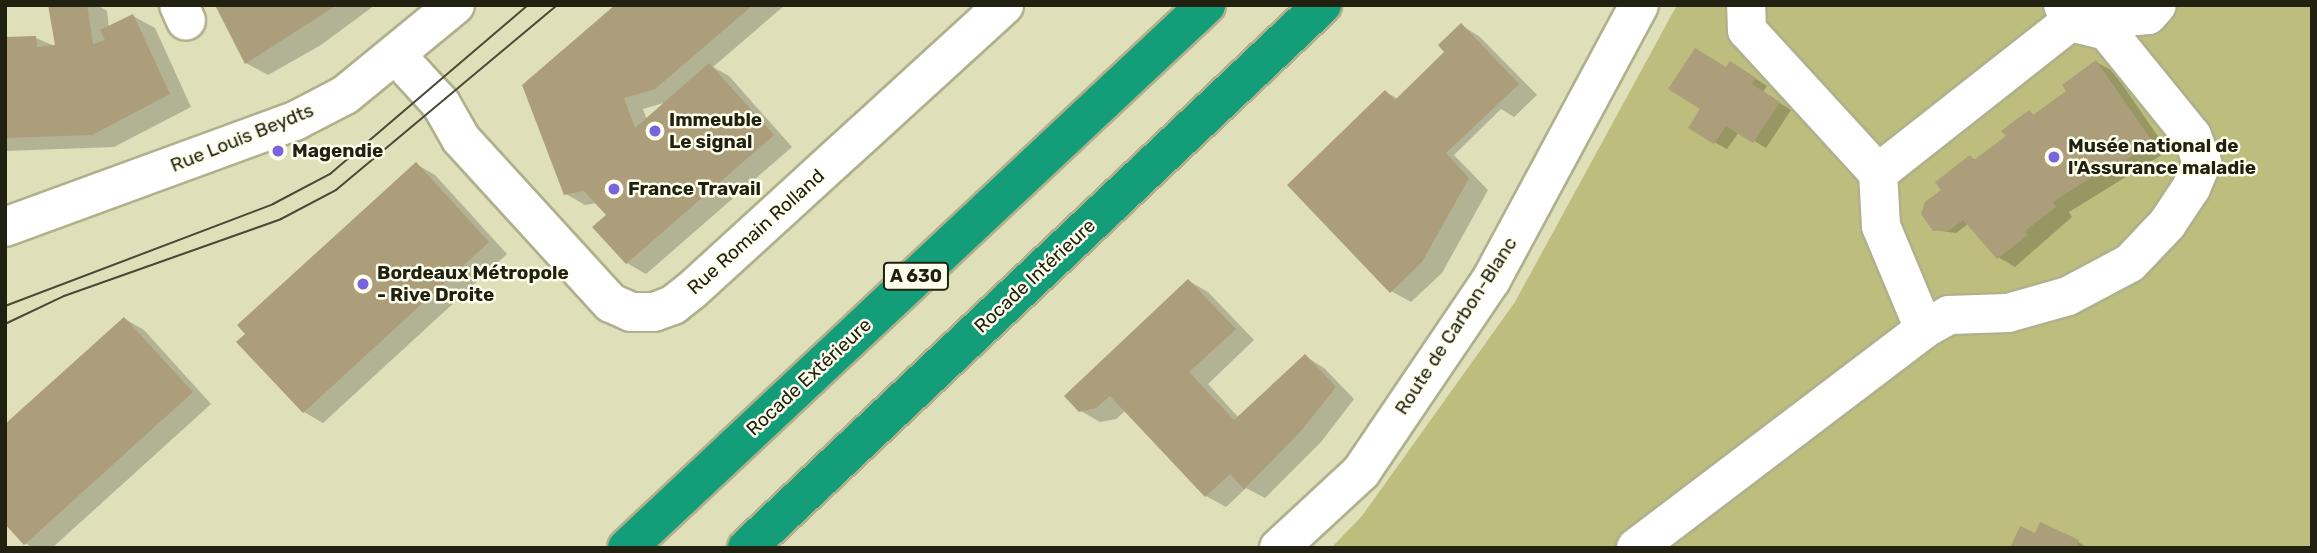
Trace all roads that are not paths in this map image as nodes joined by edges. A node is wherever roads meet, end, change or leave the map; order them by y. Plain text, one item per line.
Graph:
1 (455, 5) edge
2 (1004, 5) edge
3 (1206, 5) edge
4 (1322, 5) edge
5 (1639, 5) edge
6 (1746, 5) edge
7 (2157, 5) edge
8 (2066, 14) edge
9 (396, 55) junction
10 (1878, 173) junction
11 (5, 227) edge
12 (1924, 328) junction
13 (627, 548) edge
14 (747, 548) edge
15 (1279, 548) edge
16 (1636, 548) edge

1 - 9 street, Rue Louis Beydts
2 - 9 street, Rue Romain Rolland
3 - 13 highway, Rocade Extérieure / A 630
4 - 14 highway, Rocade Intérieure
5 - 15 street, Route de Carbon-Blanc
6 - 10 street
7 - 8 street
8 - 10 street
8 - 12 street
9 - 11 street, Rue Louis Beydts
10 - 12 street
12 - 16 street

